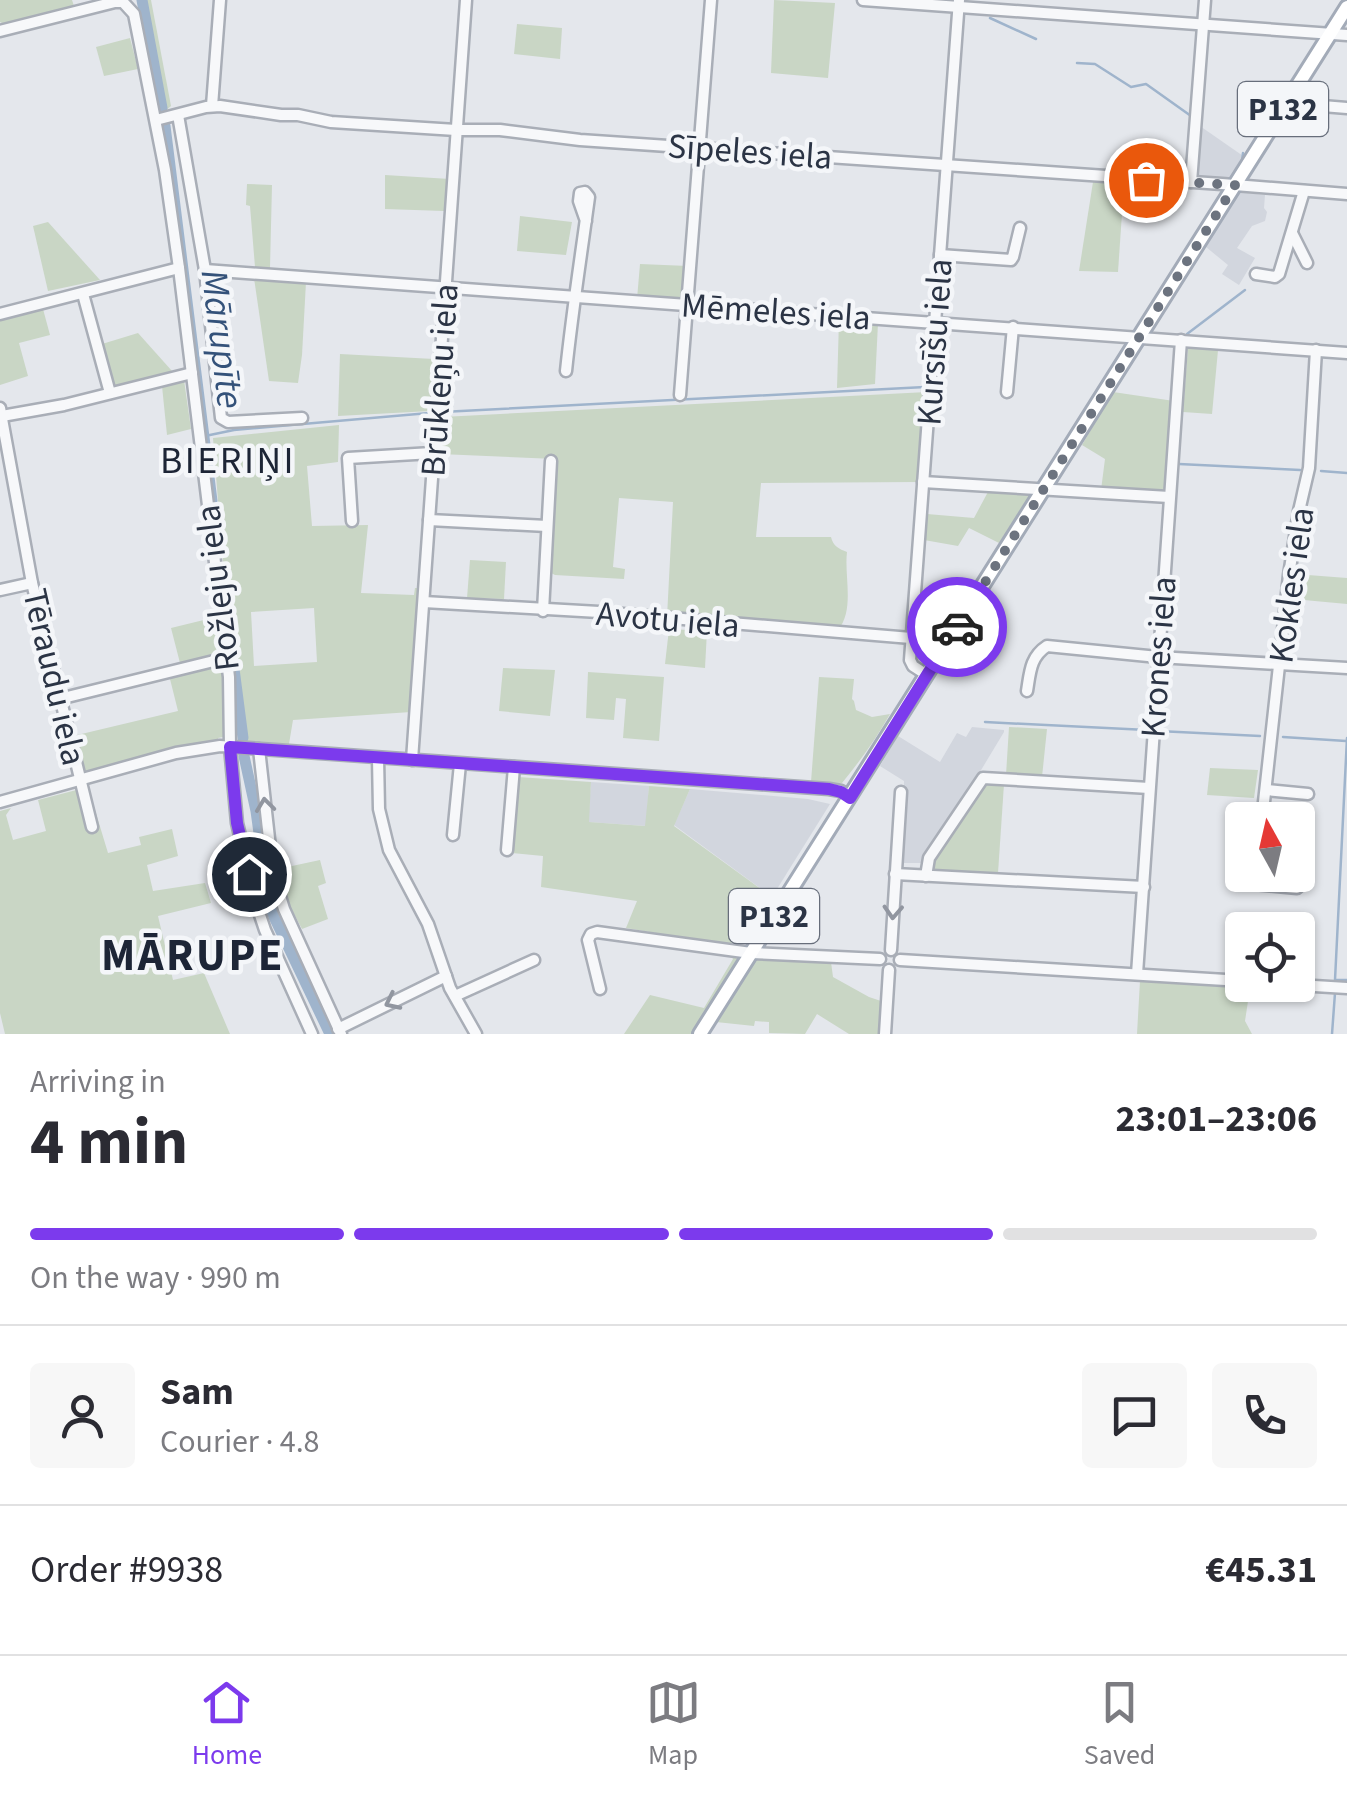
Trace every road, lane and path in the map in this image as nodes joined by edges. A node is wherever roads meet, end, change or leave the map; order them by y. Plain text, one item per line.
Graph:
1 (220, 0) edge
2 (466, 0) edge
3 (711, 0) edge
4 (863, 0) edge
5 (959, 3) edge
6 (1205, 4) edge
7 (1347, 6) edge
8 (1203, 25) junction
9 (1218, 26) junction
10 (0, 32) edge
11 (1330, 34) junction
12 (1347, 35) edge
13 (1286, 103) junction
14 (212, 106) junction
15 (1347, 108) edge
16 (178, 115) junction
17 (156, 120) junction
18 (456, 130) junction
19 (700, 146) junction
20 (947, 165) junction
21 (1192, 182) junction
22 (1235, 185) junction
23 (1304, 191) junction
24 (1347, 194) edge
25 (586, 221) dead end
26 (1020, 228) dead end
27 (1292, 232) junction
28 (940, 254) junction
29 (1307, 263) dead end
30 (179, 268) junction
31 (205, 270) junction
32 (1256, 274) dead end
33 (445, 287) junction
34 (83, 294) junction
35 (573, 297) junction
36 (688, 306) junction
37 (0, 314) edge
38 (935, 321) junction
39 (1012, 328) junction
40 (1140, 336) junction
41 (1182, 340) junction
42 (1316, 350) junction
43 (1347, 352) edge
44 (566, 371) dead end
45 (192, 372) junction
46 (1007, 392) dead end
47 (110, 393) junction
48 (680, 395) dead end
49 (1, 412) edge
50 (302, 418) dead end
51 (432, 453) junction
52 (551, 461) dead end
53 (923, 482) junction
54 (1042, 490) junction
55 (1169, 496) junction
56 (429, 520) junction
57 (352, 521) dead end
58 (548, 526) junction
59 (32, 583) junction
60 (0, 590) edge
61 (424, 602) junction
62 (543, 610) junction
63 (912, 638) junction
64 (1158, 656) junction
65 (226, 658) junction
66 (1280, 664) junction
67 (1347, 668) edge
68 (927, 675) junction
69 (1027, 691) dead end
70 (60, 699) junction
71 (230, 747) junction
72 (259, 749) junction
73 (378, 758) junction
74 (412, 760) junction
75 (460, 764) junction
76 (514, 768) junction
77 (79, 780) junction
78 (1149, 788) junction
79 (1266, 790) junction
80 (901, 792) dead end
81 (1308, 794) dead end
82 (850, 798) junction
83 (0, 802) edge
84 (1264, 802) edge
85 (92, 827) dead end
86 (453, 834) dead end
87 (507, 850) dead end
88 (895, 874) junction
89 (926, 876) junction
90 (1144, 886) junction
91 (890, 950) junction
92 (751, 953) junction
93 (880, 959) junction
94 (534, 960) dead end
95 (900, 960) junction
96 (889, 970) junction
97 (1137, 974) junction
98 (446, 976) junction
99 (1225, 980) edge
100 (1315, 985) edge
101 (1347, 988) edge
102 (600, 989) dead end
103 (455, 996) junction
104 (339, 1031) edge
105 (312, 1034) edge
106 (476, 1034) edge
107 (700, 1034) edge
108 (885, 1034) edge

1 - 14 street
2 - 18 street, Brūkleņu iela
3 - 19 street
4 - 5 street
5 - 8 street
5 - 20 street, Kursīšu iela
6 - 8 street
6 - 9 street
7 - 11 main road, P132
8 - 9 street
8 - 21 street
9 - 11 street
10 - 17 street, Rožleju iela
11 - 12 street
11 - 13 main road, P132
13 - 15 street
13 - 22 main road, P132
14 - 16 street, Sīpeles iela
14 - 18 street, Sīpeles iela
16 - 17 street, Sīpeles iela
16 - 31 street
17 - 30 street, Rožleju iela
18 - 19 street, Sīpeles iela
18 - 33 street, Brūkleņu iela
19 - 20 street, Sīpeles iela
19 - 36 street
20 - 21 street, Sīpeles iela
20 - 28 street, Kursīšu iela
21 - 22 street, Sīpeles iela
22 - 23 street, Sīpeles iela
22 - 40 main road, P132
23 - 24 street, Sīpeles iela
23 - 27 street
25 - 35 street
26 - 28 street
27 - 29 street
27 - 32 street
28 - 38 street, Kursīšu iela
30 - 34 street
30 - 45 street, Rožleju iela
31 - 33 street, Mēmeles iela
31 - 50 street
33 - 35 street, Mēmeles iela
33 - 51 street, Brūkleņu iela
34 - 37 street
34 - 47 street
35 - 36 street, Mēmeles iela
35 - 44 street
36 - 38 street, Mēmeles iela
36 - 48 street
38 - 39 street, Mēmeles iela
38 - 53 street, Kursīšu iela
39 - 40 street, Mēmeles iela
39 - 46 street
40 - 41 street, Mēmeles iela
40 - 54 main road, P132
41 - 42 street, Mēmeles iela
41 - 55 street, Krones iela
42 - 43 street, Mēmeles iela
42 - 66 street, Kokles iela
45 - 47 street
45 - 65 street, Rožleju iela
47 - 49 street
49 - 59 street, Tēraudu iela
51 - 56 street, Brūkleņu iela
51 - 57 street
52 - 58 street
53 - 54 street
53 - 63 street, Kursīšu iela
54 - 55 street
54 - 68 main road, P132
55 - 64 street, Krones iela
56 - 58 street
56 - 61 street, Brūkleņu iela
58 - 62 street
59 - 60 street
59 - 70 street, Tēraudu iela
61 - 62 street, Avotu iela
61 - 74 street, Brūkleņu iela
62 - 63 street, Avotu iela
63 - 68 street, Kursīšu iela
64 - 66 street
64 - 69 street
64 - 78 street, Krones iela
65 - 70 street
65 - 71 street, Rožleju iela
66 - 67 street
66 - 79 street, Kokles iela
68 - 82 main road, P132
70 - 77 street, Tēraudu iela
71 - 72 street
71 - 77 street
71 - 105 street, Rožleju iela
72 - 73 street
104 -> 72 street
73 - 74 street
73 - 98 street
74 - 75 street
75 - 76 street
75 - 86 street
76 - 82 street
76 - 87 street
77 - 83 street
77 - 85 street, Tēraudu iela
78 - 89 street
78 - 90 street, Krones iela
79 - 81 street
79 - 84 street, Kokles iela
80 - 88 street
82 - 92 main road, P132
88 - 89 street
88 -> 91 street
89 - 90 street
90 - 97 street, Krones iela
91 - 93 street
91 - 95 street
92 - 93 street
92 - 102 street
92 - 107 main road, P132
93 - 96 street
94 - 103 street
95 - 96 street
95 - 97 street
96 - 108 street
97 - 99 street
98 - 103 street
98 -> 104 street
100 - 101 street
103 - 106 street

